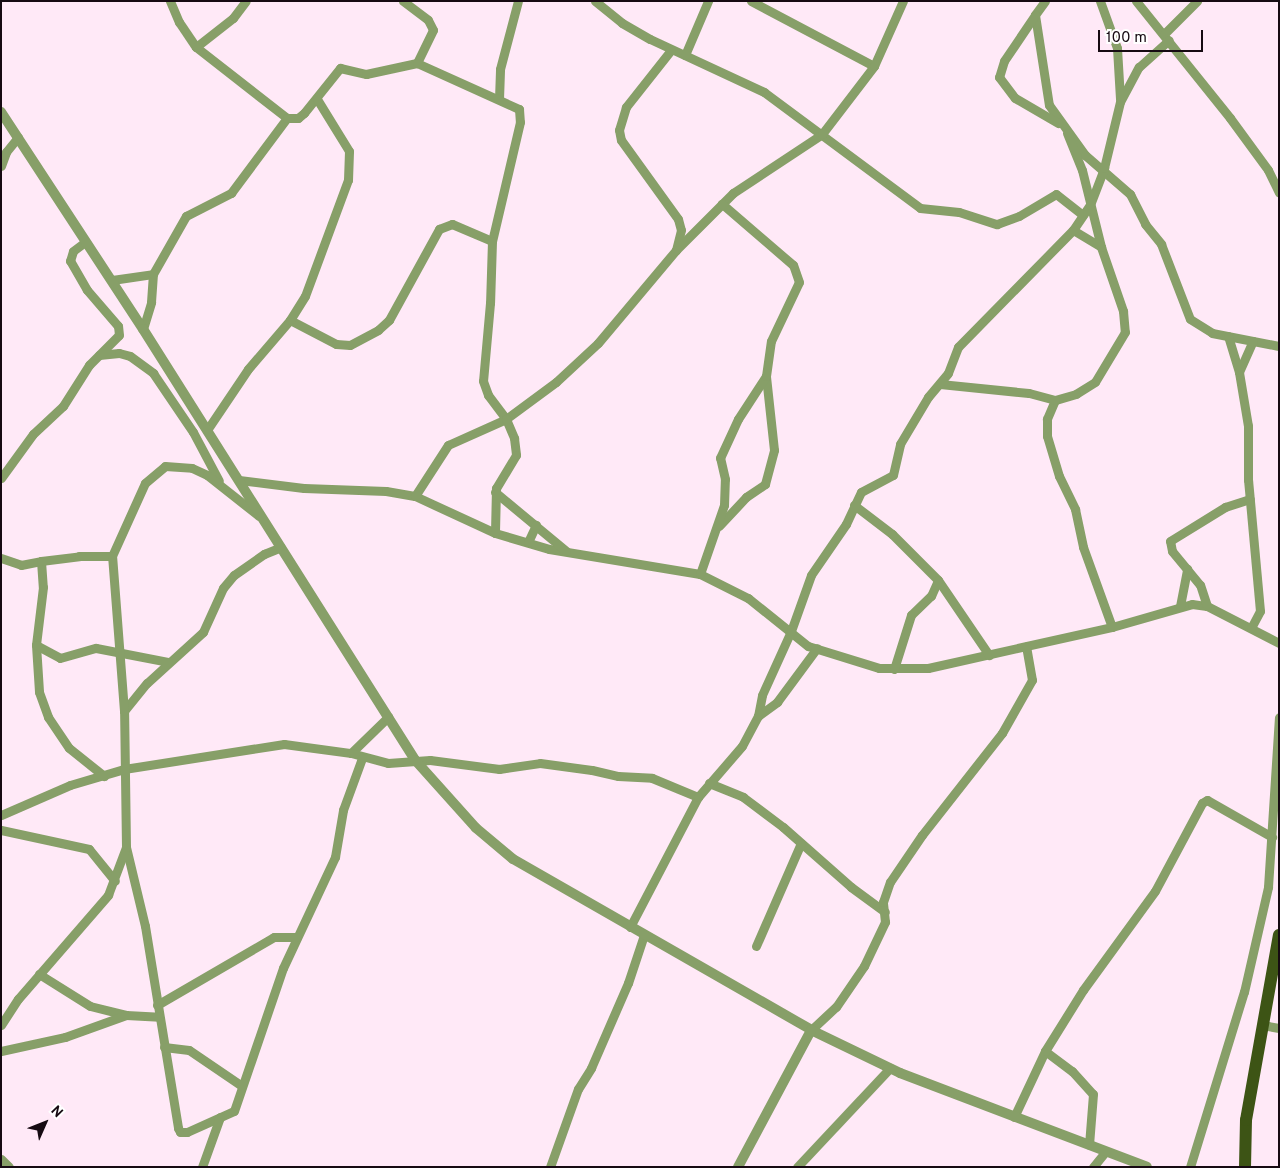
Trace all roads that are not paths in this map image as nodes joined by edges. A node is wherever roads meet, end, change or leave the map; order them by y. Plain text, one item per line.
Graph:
1 (170, 1) edge
2 (246, 1) edge
3 (403, 1) edge
4 (518, 1) edge
5 (595, 1) edge
6 (708, 1) edge
7 (751, 1) edge
8 (903, 1) edge
9 (1045, 1) edge
10 (1100, 1) edge
11 (1136, 1) edge
12 (1197, 1) edge
13 (1035, 15) junction
14 (1166, 37) junction
15 (196, 47) junction
16 (671, 50) junction
17 (686, 56) junction
18 (417, 63) junction
19 (874, 66) junction
20 (317, 99) junction
21 (499, 99) junction
22 (1120, 102) junction
23 (1, 112) edge
24 (287, 118) junction
25 (1065, 130) junction
26 (822, 134) junction
27 (18, 136) junction
28 (1, 166) edge
29 (1104, 168) junction
30 (1279, 193) edge
31 (722, 204) junction
32 (1090, 205) junction
33 (1084, 215) junction
34 (1074, 230) junction
35 (492, 241) junction
36 (85, 242) junction
37 (1101, 247) junction
38 (676, 250) junction
39 (153, 274) junction
40 (112, 280) junction
41 (290, 320) junction
42 (144, 329) junction
43 (1228, 336) junction
44 (1253, 341) junction
45 (1279, 346) edge
46 (98, 355) junction
47 (1239, 372) junction
48 (766, 376) junction
49 (940, 384) junction
50 (1055, 400) junction
51 (506, 419) junction
52 (207, 430) junction
53 (1, 478) edge
54 (239, 480) junction
55 (221, 486) junction
56 (495, 492) junction
57 (415, 496) junction
58 (1250, 499) junction
59 (854, 505) junction
60 (263, 519) junction
61 (536, 525) junction
62 (718, 527) junction
63 (495, 533) junction
64 (528, 542) junction
65 (281, 547) junction
66 (567, 552) junction
67 (112, 556) junction
68 (1, 558) edge
69 (41, 561) junction
70 (1187, 569) junction
71 (700, 574) junction
72 (938, 580) junction
73 (1180, 606) junction
74 (1207, 606) junction
75 (1112, 627) junction
76 (1251, 628) junction
77 (791, 631) junction
78 (1279, 643) edge
79 (36, 645) junction
80 (1026, 647) junction
81 (817, 648) junction
82 (118, 650) junction
83 (989, 655) junction
84 (168, 662) junction
85 (894, 669) junction
86 (124, 711) junction
87 (758, 716) junction
88 (388, 717) junction
89 (1279, 717) edge
90 (351, 753) junction
91 (362, 758) junction
92 (415, 760) junction
93 (124, 770) junction
94 (104, 776) junction
95 (709, 783) junction
96 (698, 797) junction
97 (1, 815) edge
98 (1, 830) edge
99 (1272, 837) junction
100 (802, 843) junction
101 (126, 847) junction
102 (115, 881) junction
103 (885, 912) junction
104 (630, 926) junction
105 (644, 935) junction
106 (1279, 935) edge
107 (298, 937) junction
108 (756, 946) dead end
109 (39, 974) junction
110 (157, 1004) junction
111 (126, 1015) junction
112 (159, 1017) junction
113 (1262, 1024) junction
114 (1, 1026) edge
115 (1279, 1028) edge
116 (811, 1030) junction
117 (164, 1047) junction
118 (1, 1051) edge
119 (1045, 1051) junction
120 (890, 1068) junction
121 (242, 1086) junction
122 (220, 1117) junction
123 (1014, 1117) junction
124 (1089, 1145) junction
125 (1105, 1152) junction
126 (1, 1159) edge
127 (9, 1167) edge
128 (202, 1167) edge
129 (550, 1167) edge
130 (738, 1167) edge
131 (797, 1167) edge
132 (1093, 1167) edge
133 (1147, 1167) edge
134 (1190, 1167) edge
135 (1245, 1167) edge

1 - 15 street
2 - 15 street
3 - 18 street
4 - 21 street
5 - 16 street
6 - 17 street
7 - 19 street
8 - 19 street
9 - 13 street
10 - 22 street
11 - 14 street
12 - 14 street
13 - 25 street
13 - 25 street
14 - 22 street
14 - 30 street
15 - 24 street
16 - 17 street
16 - 38 street
17 - 26 street
18 - 20 street
18 - 21 street
19 - 26 street
20 - 24 street
20 - 41 street
21 - 35 street
22 - 29 street
23 - 27 street
24 - 39 street
25 - 29 street
25 - 32 street
26 - 31 street
26 - 33 street
27 - 28 street
27 - 36 street
29 - 32 street
29 - 43 street
31 - 38 street
31 - 48 street
32 - 33 street
32 - 37 street
33 - 34 street
34 - 37 street
34 - 49 street
35 - 41 street
35 - 51 street
36 - 40 street
36 - 46 street
37 - 50 street
38 - 51 street
39 - 40 street
39 - 42 street
40 - 42 street
41 - 52 street
42 - 52 street
43 - 44 street
43 - 47 street
44 - 45 street
44 - 47 street
46 - 53 street
46 - 55 street
47 - 58 street
48 - 62 street
48 - 62 street
49 - 50 street
49 - 59 street
50 - 75 street
51 - 56 street
51 - 57 street
52 - 54 street
54 - 57 street
54 - 60 street
55 - 60 street
55 - 67 street
56 - 61 street
56 - 63 street
57 - 63 street
58 - 70 street
58 - 76 street
59 - 72 street
59 - 77 street
60 - 65 street
61 - 64 street
61 - 66 street
62 - 71 street
63 - 64 street
64 - 66 street
65 - 84 street
65 - 88 street
66 - 71 street
67 - 69 street
67 - 82 street
68 - 69 street
69 - 79 street
70 - 73 street
70 - 74 street
71 - 77 street
72 - 83 street
72 - 85 street
73 - 74 street
73 - 75 street
74 - 76 street
75 - 80 street
76 - 78 street
77 - 81 street
77 - 87 street
79 - 82 street
79 - 94 street
80 - 83 street
80 - 103 street
81 - 85 street
81 - 87 street
82 - 84 street
82 - 86 street
83 - 85 street
84 - 86 street
86 - 93 street
87 - 95 street
88 - 90 street
88 - 92 street
89 - 99 street
90 - 91 street
90 - 93 street
91 - 92 street
91 - 107 street
92 - 96 street
92 - 104 street
93 - 94 street
93 - 101 street
94 - 97 street
95 - 96 street
95 - 100 street
96 - 104 street
98 - 102 street
99 - 119 street
99 - 134 street
100 - 103 street
100 - 108 street
101 - 102 street
101 - 110 street
102 - 109 street
103 - 116 street
104 - 105 street
105 - 116 street
105 - 129 street
106 - 113 main road
107 - 110 street
107 - 121 street
109 - 111 street
109 - 114 street
110 - 112 street
111 - 112 street
111 - 118 street
112 - 117 street
113 - 115 street
113 - 135 main road
116 - 120 street
116 - 130 street
117 - 121 street
117 - 122 street
119 - 123 street
119 - 124 street
120 - 123 street
120 - 131 street
121 - 122 street
122 - 128 street
123 - 124 street
124 - 125 street
125 - 132 street
125 - 133 street
126 - 127 street

